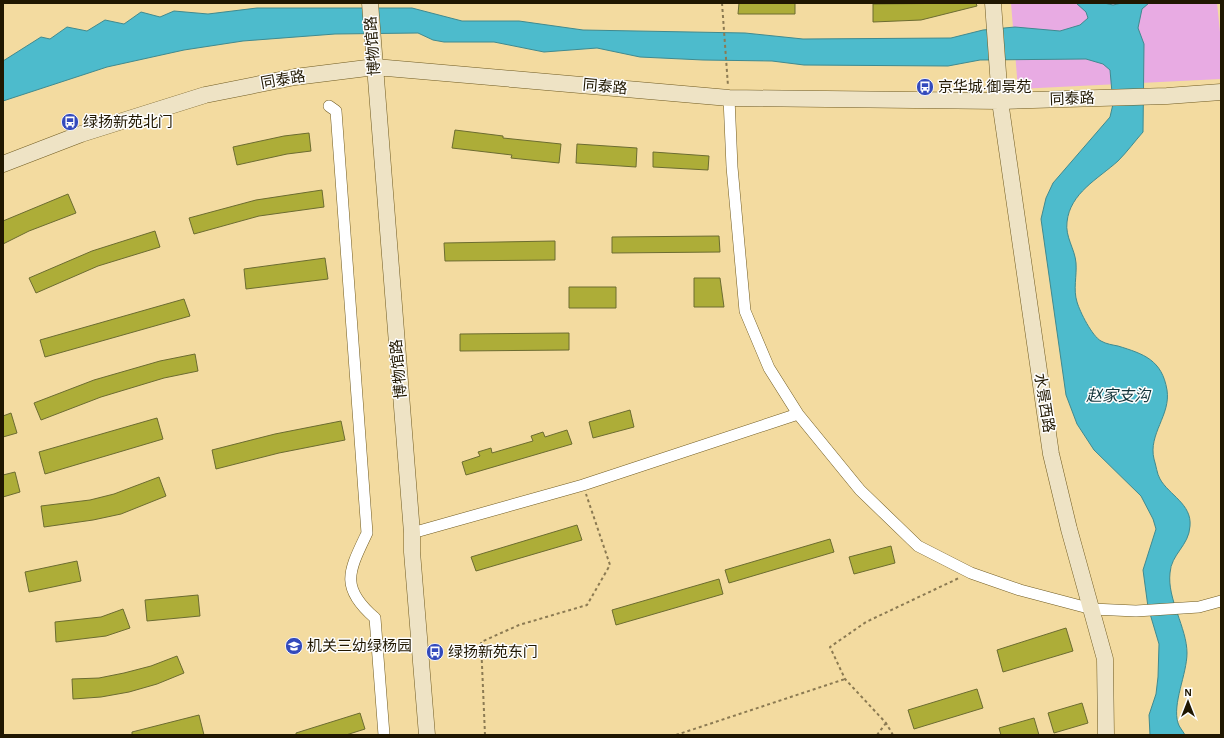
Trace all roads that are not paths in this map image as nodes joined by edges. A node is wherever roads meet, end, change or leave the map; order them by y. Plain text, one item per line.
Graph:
1 (370, 3) edge
2 (993, 3) edge
3 (375, 67) junction
4 (1221, 92) edge
5 (729, 98) junction
6 (1000, 101) junction
7 (329, 106) dead end
8 (3, 164) edge
9 (798, 414) junction
10 (412, 533) junction
11 (1221, 601) edge
12 (1092, 609) junction
13 (384, 735) edge
14 (427, 735) edge
15 (1106, 735) edge

1 - 3 street, 博物馆路
2 - 6 street, 水景西路
3 - 5 street, 同泰路
3 - 8 street, 同泰路
3 - 10 street, 博物馆路
4 - 6 street, 同泰路
5 - 6 street, 同泰路
5 - 9 street
6 - 12 street, 水景西路
7 - 13 street
9 - 10 street
9 - 12 street
10 - 14 street, 博物馆路
11 - 12 street
12 - 15 street, 水景西路

